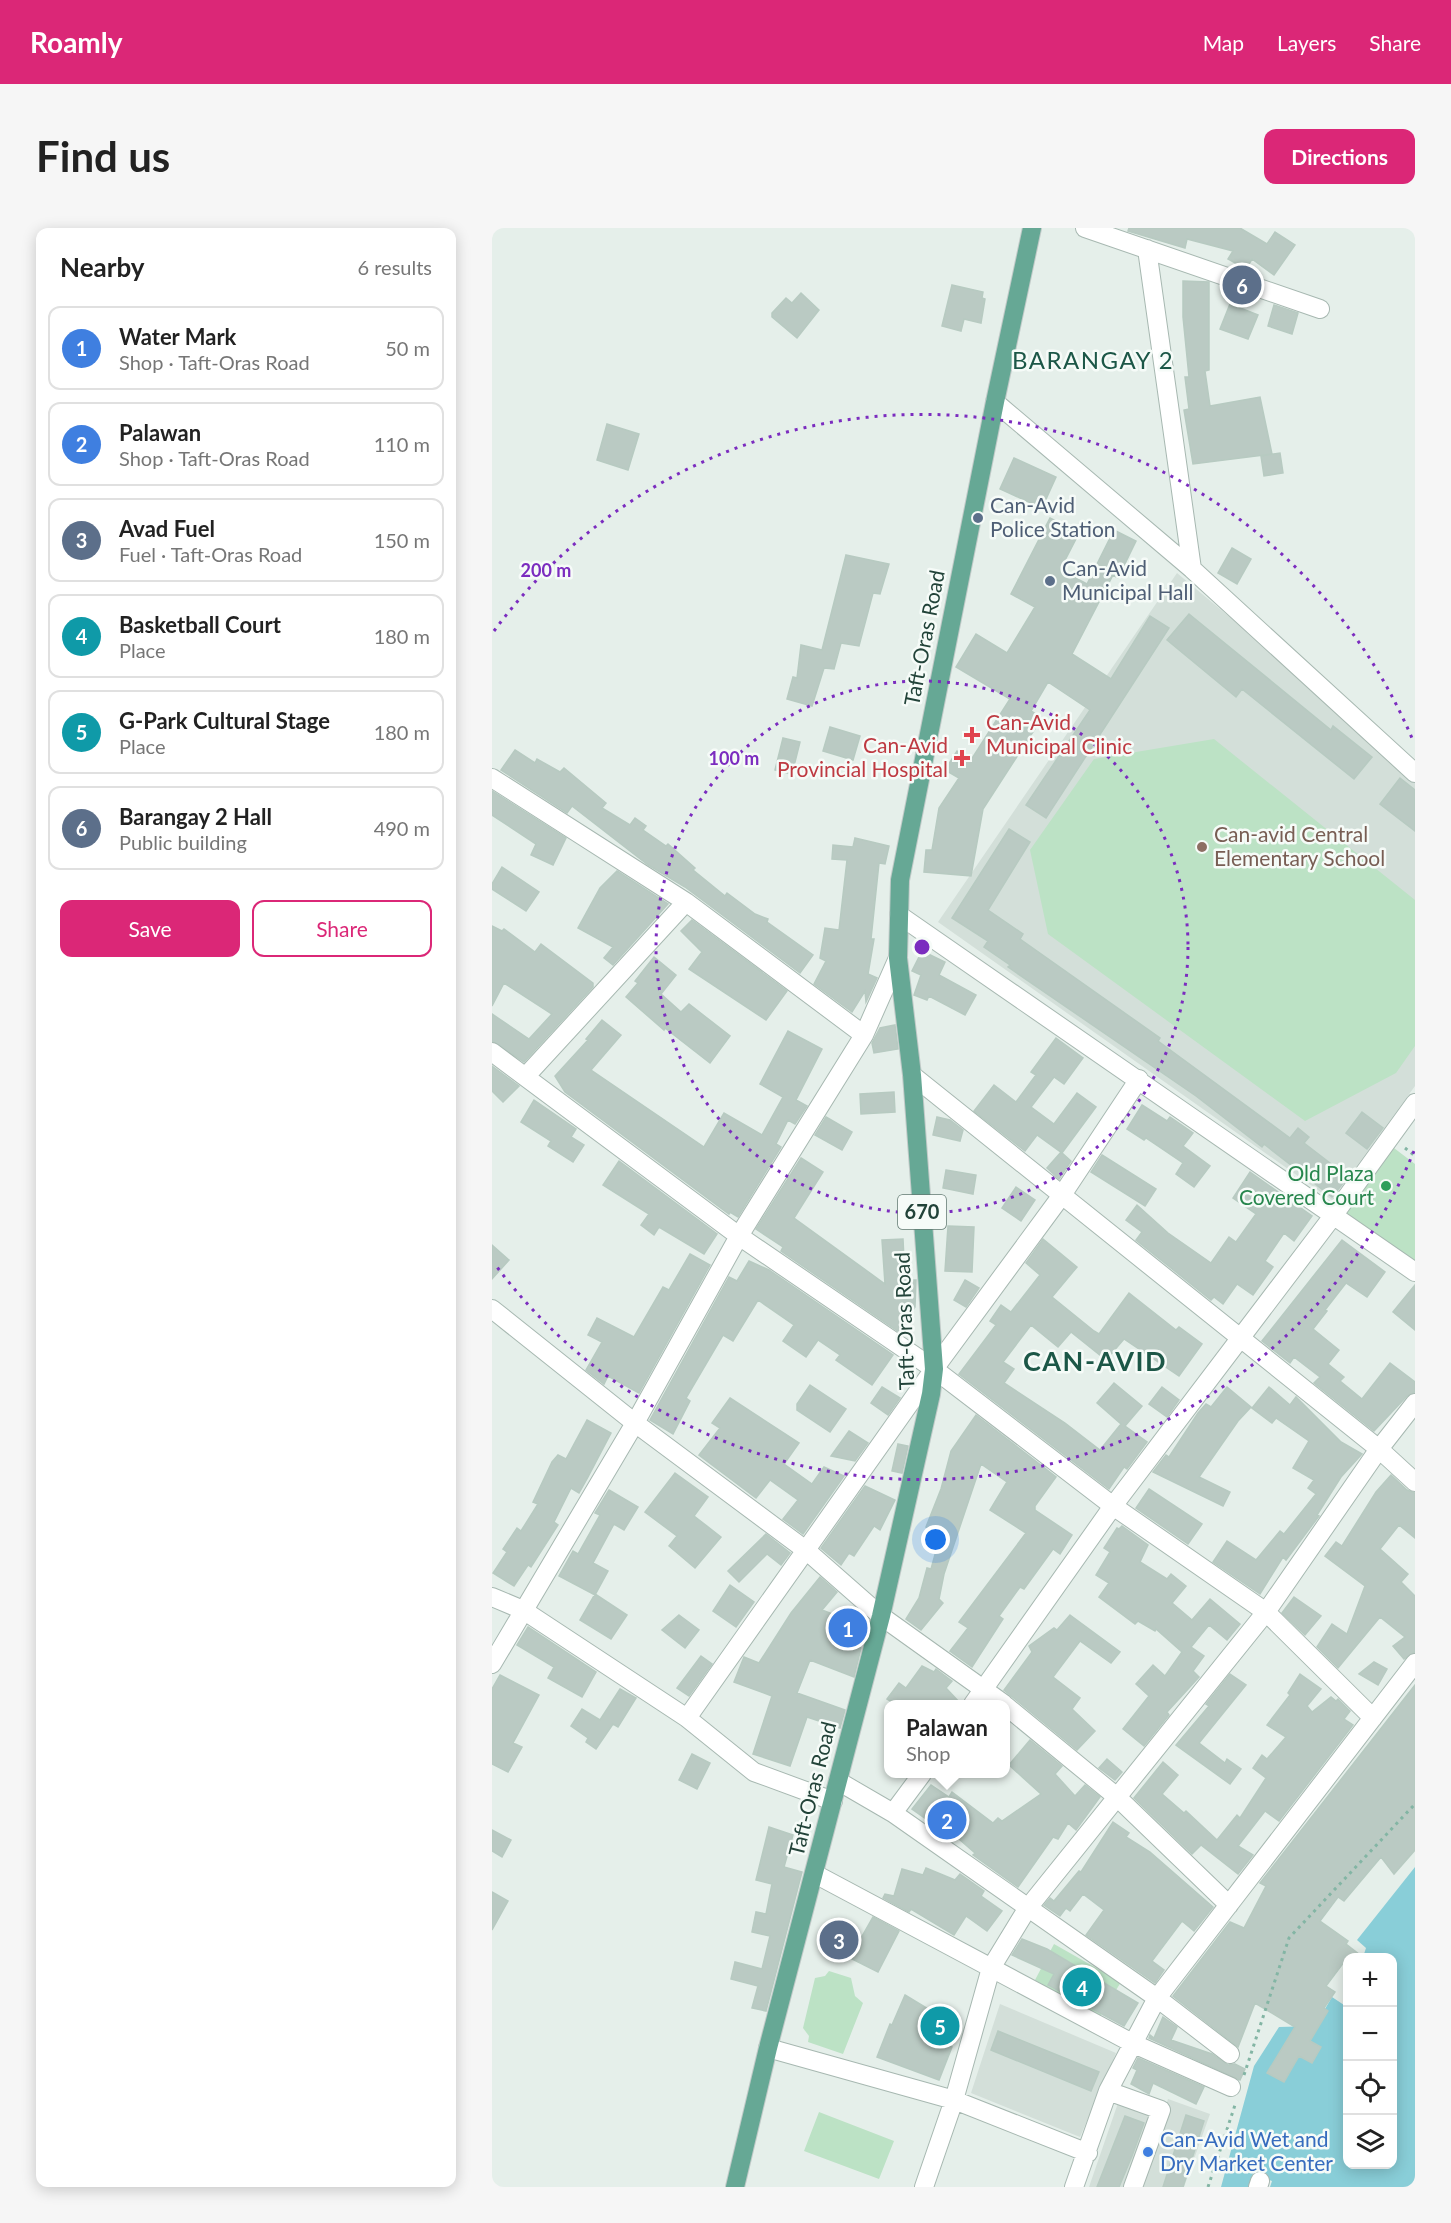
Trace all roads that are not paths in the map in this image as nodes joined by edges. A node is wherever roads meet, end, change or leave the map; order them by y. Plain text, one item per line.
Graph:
1 (1032, 228) edge
2 (1085, 228) edge
3 (1147, 249) junction
4 (1320, 309) dead end
5 (995, 402) junction
6 (1192, 569) junction
7 (1415, 773) edge
8 (492, 778) edge
9 (686, 902) junction
10 (899, 915) junction
11 (898, 958) junction
12 (864, 1035) junction
13 (492, 1052) edge
14 (912, 1075) junction
15 (526, 1076) junction
16 (1139, 1079) junction
17 (1415, 1103) edge
18 (1062, 1195) junction
19 (1333, 1216) junction
20 (739, 1236) junction
21 (1415, 1272) edge
22 (492, 1308) edge
23 (1240, 1337) junction
24 (934, 1369) junction
25 (1415, 1403) edge
26 (635, 1423) junction
27 (1379, 1449) junction
28 (1415, 1482) edge
29 (1113, 1506) junction
30 (807, 1551) junction
31 (492, 1597) edge
32 (523, 1610) junction
33 (1266, 1612) junction
34 (880, 1616) junction
35 (1415, 1663) edge
36 (492, 1664) edge
37 (985, 1689) junction
38 (976, 1700) edge
39 (999, 1700) edge
40 (1010, 1709) edge
41 (687, 1718) junction
42 (1373, 1718) junction
43 (918, 1778) edge
44 (838, 1781) junction
45 (1117, 1797) junction
46 (833, 1801) junction
47 (893, 1813) junction
48 (815, 1874) junction
49 (1229, 1905) junction
50 (1027, 1909) junction
51 (991, 1968) junction
52 (1157, 1998) junction
53 (1134, 2044) junction
54 (768, 2048) junction
55 (1230, 2054) dead end
56 (1236, 2090) road end
57 (1108, 2091) junction
58 (954, 2100) junction
59 (1088, 2153) junction
60 (1138, 2186) edge
61 (735, 2187) edge
62 (924, 2187) edge
63 (1074, 2187) edge

1 - 5 main road, Taft-Oras Road / 670
2 - 3 street
3 - 4 street
3 - 6 street
5 - 6 street
5 - 10 main road, Taft-Oras Road / 670
6 - 7 street
8 - 9 street
9 - 12 street
9 - 15 street
10 - 11 main road, Taft-Oras Road / 670
10 - 16 street
11 - 12 street
11 - 14 main road, Taft-Oras Road / 670
12 - 20 street
13 - 15 street
14 - 18 street
14 - 24 main road, Taft-Oras Road / 670
15 - 20 street
16 - 18 street
16 - 19 street
17 - 19 street
18 - 23 street
18 - 24 street
19 - 21 street
19 - 23 street
20 - 24 street
20 - 26 street
22 - 26 street
23 - 27 street
23 - 29 street
24 - 29 street
24 - 30 street
24 - 34 main road, Taft-Oras Road / 670
25 - 27 street
26 - 30 street
26 - 32 street
27 - 28 street
27 - 33 street
29 - 33 street
29 - 37 street
30 - 34 street
30 - 41 street
31 - 32 street
32 - 36 street
32 - 41 street
33 - 42 street
33 - 45 street
34 - 37 street
34 - 44 main road, Taft-Oras Road / 670
35 - 42 street
37 - 38 street
37 - 39 street
40 - 45 street
41 - 46 street
42 - 49 street
43 - 47 street
44 - 46 main road, Taft-Oras Road / 670
44 - 47 street
45 - 49 street
45 - 50 street
46 - 48 main road, Taft-Oras Road / 670
47 - 50 street
48 - 51 street
48 - 54 main road, Taft-Oras Road / 670
49 - 52 street
50 - 51 street
50 - 52 street
51 - 53 street
51 - 58 street
52 - 53 street
52 - 55 street
53 - 56 street
53 - 57 street
54 - 58 street
54 - 61 main road, Taft-Oras Road / 670
57 - 59 street
57 - 60 street
58 - 59 street
58 - 62 street
59 - 63 street

